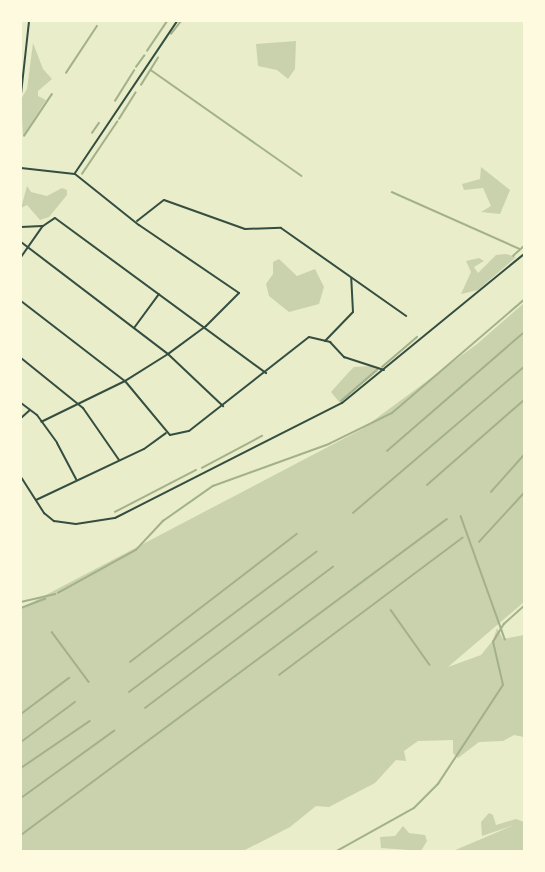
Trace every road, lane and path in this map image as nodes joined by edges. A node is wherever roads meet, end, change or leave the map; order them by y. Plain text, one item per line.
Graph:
1 (29, 21) edge
2 (177, 21) edge
3 (21, 94) edge
4 (21, 168) edge
5 (75, 174) junction
6 (137, 221) junction
7 (43, 226) junction
8 (21, 227) edge
9 (21, 242) edge
10 (28, 247) junction
11 (524, 254) edge
12 (21, 257) edge
13 (351, 277) junction
14 (159, 294) junction
15 (21, 301) edge
16 (406, 316) dead end
17 (206, 326) junction
18 (134, 328) junction
19 (325, 341) junction
20 (168, 354) junction
21 (21, 358) edge
22 (385, 370) junction
23 (266, 373) junction
24 (125, 381) junction
25 (21, 402) edge
26 (79, 405) junction
27 (223, 406) junction
28 (30, 410) junction
29 (21, 418) edge
30 (41, 422) junction
31 (166, 433) junction
32 (119, 460) junction
33 (21, 477) edge
34 (77, 481) junction
35 (36, 500) junction

1 - 3 street
2 - 5 street
4 - 5 street
5 - 6 street
6 - 13 street
6 - 17 street
7 - 8 street
7 - 10 street
7 - 14 street
9 - 10 street
10 - 12 street
10 - 18 street
11 - 22 street
13 - 16 street
13 - 19 street
14 - 17 street
14 - 18 street
15 - 24 street
17 - 20 street
17 - 23 street
18 - 20 street
19 - 22 street
19 - 23 street
20 - 24 street
20 - 27 street
21 - 26 street
22 - 35 street
23 - 27 street
24 - 26 street
24 - 31 street
25 - 28 street
26 - 30 street
26 - 32 street
27 - 31 street
28 - 29 street
28 - 30 street
30 - 34 street
31 - 32 street
32 - 34 street
33 - 35 street
34 - 35 street

